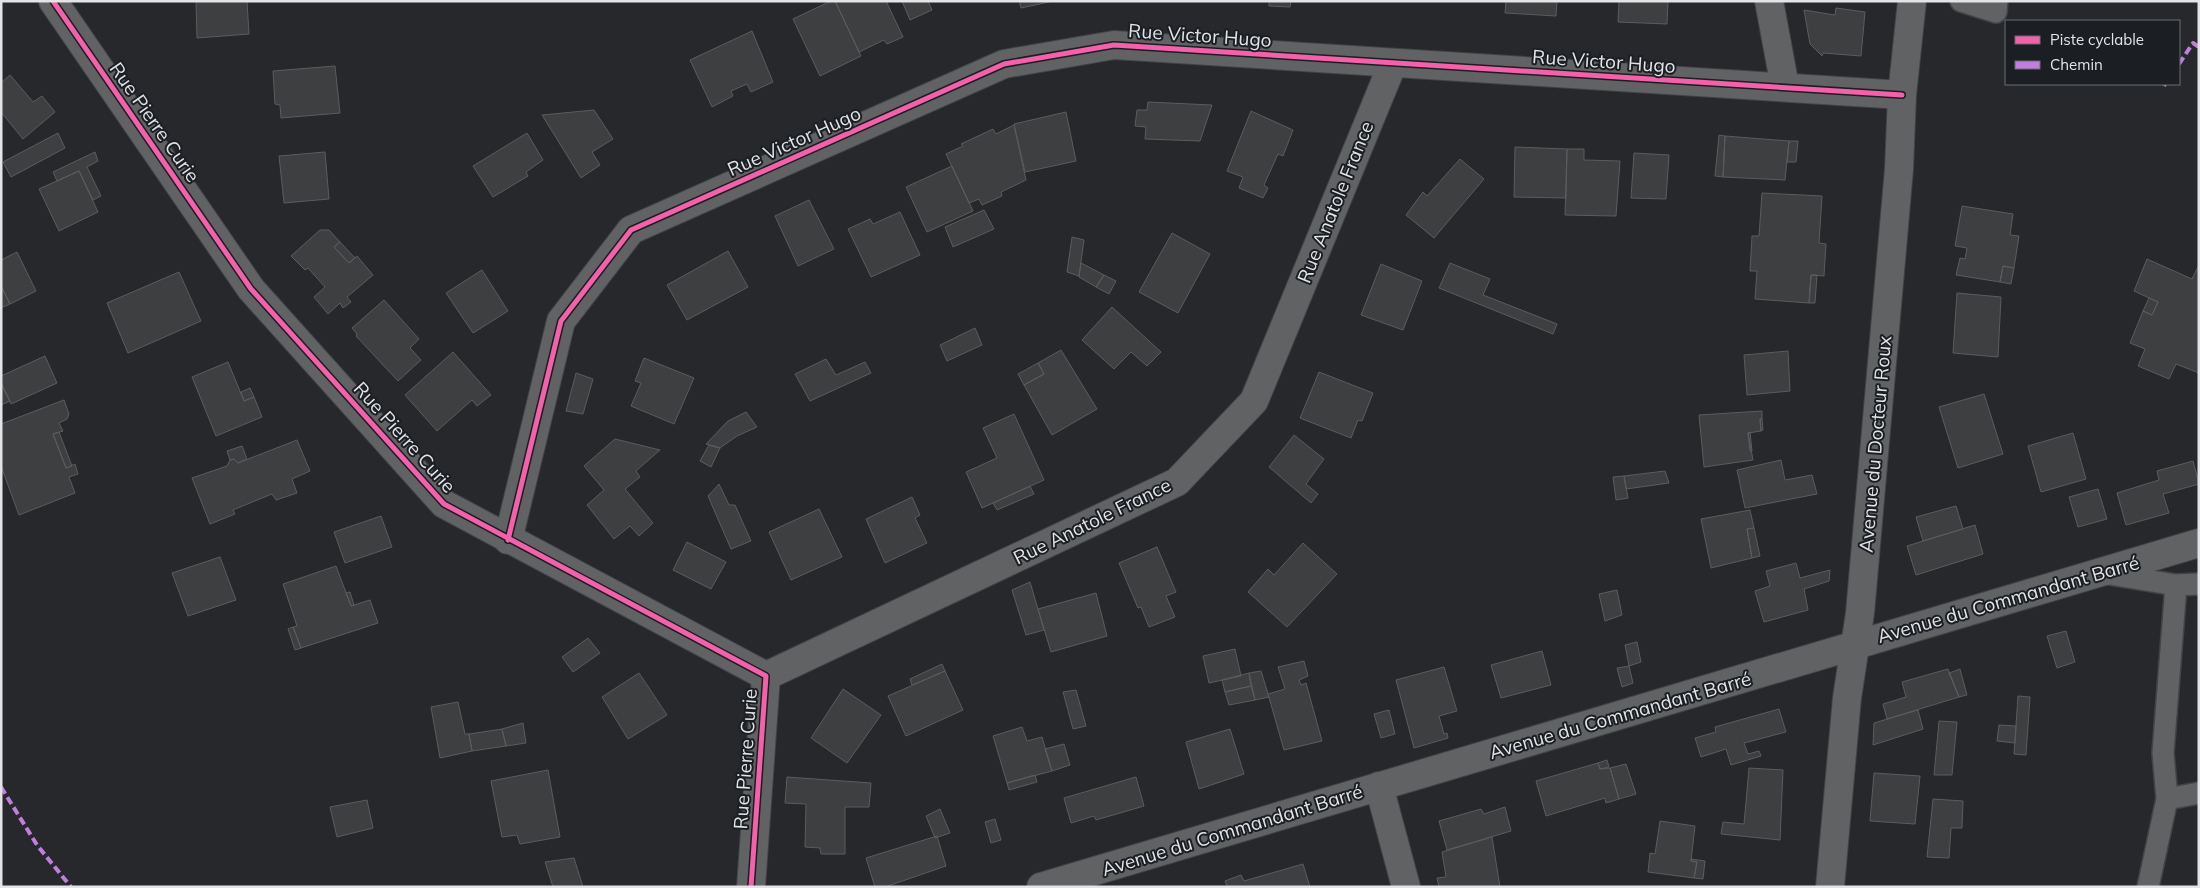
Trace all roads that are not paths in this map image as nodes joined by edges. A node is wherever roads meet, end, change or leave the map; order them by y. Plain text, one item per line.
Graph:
1 (54, 1) edge
2 (1769, 1) edge
3 (1912, 1) edge
4 (1961, 1) edge
5 (1996, 7) edge
6 (1393, 63) junction
7 (1785, 87) junction
8 (1902, 95) junction
9 (508, 540) junction
10 (2199, 543) edge
11 (2100, 572) junction
12 (2199, 584) edge
13 (2176, 585) junction
14 (1855, 644) junction
15 (766, 676) junction
16 (1380, 786) junction
17 (2199, 793) edge
18 (2166, 799) junction
19 (751, 887) edge
20 (1042, 887) edge
21 (1406, 887) edge
22 (1830, 887) edge
23 (2148, 887) edge

1 - 9 street, Rue Pierre Curie
2 - 7 street
3 - 8 street, Avenue du Docteur Roux
4 - 5 lane
6 - 7 street, Rue Victor Hugo
6 - 9 street, Rue Victor Hugo
6 - 15 street, Rue Anatole France
7 - 8 street, Rue Victor Hugo
8 - 14 street, Avenue du Docteur Roux
9 - 15 street, Rue Pierre Curie
10 - 11 street, Avenue du Commandant Barré
11 - 13 lane
11 - 14 street, Avenue du Commandant Barré
12 - 13 lane
13 - 18 lane
14 - 16 street, Avenue du Commandant Barré
14 - 22 street, Avenue du Docteur Roux
15 - 19 street, Rue Pierre Curie
16 - 20 street, Avenue du Commandant Barré
16 - 21 street
17 - 18 lane
18 - 23 lane

